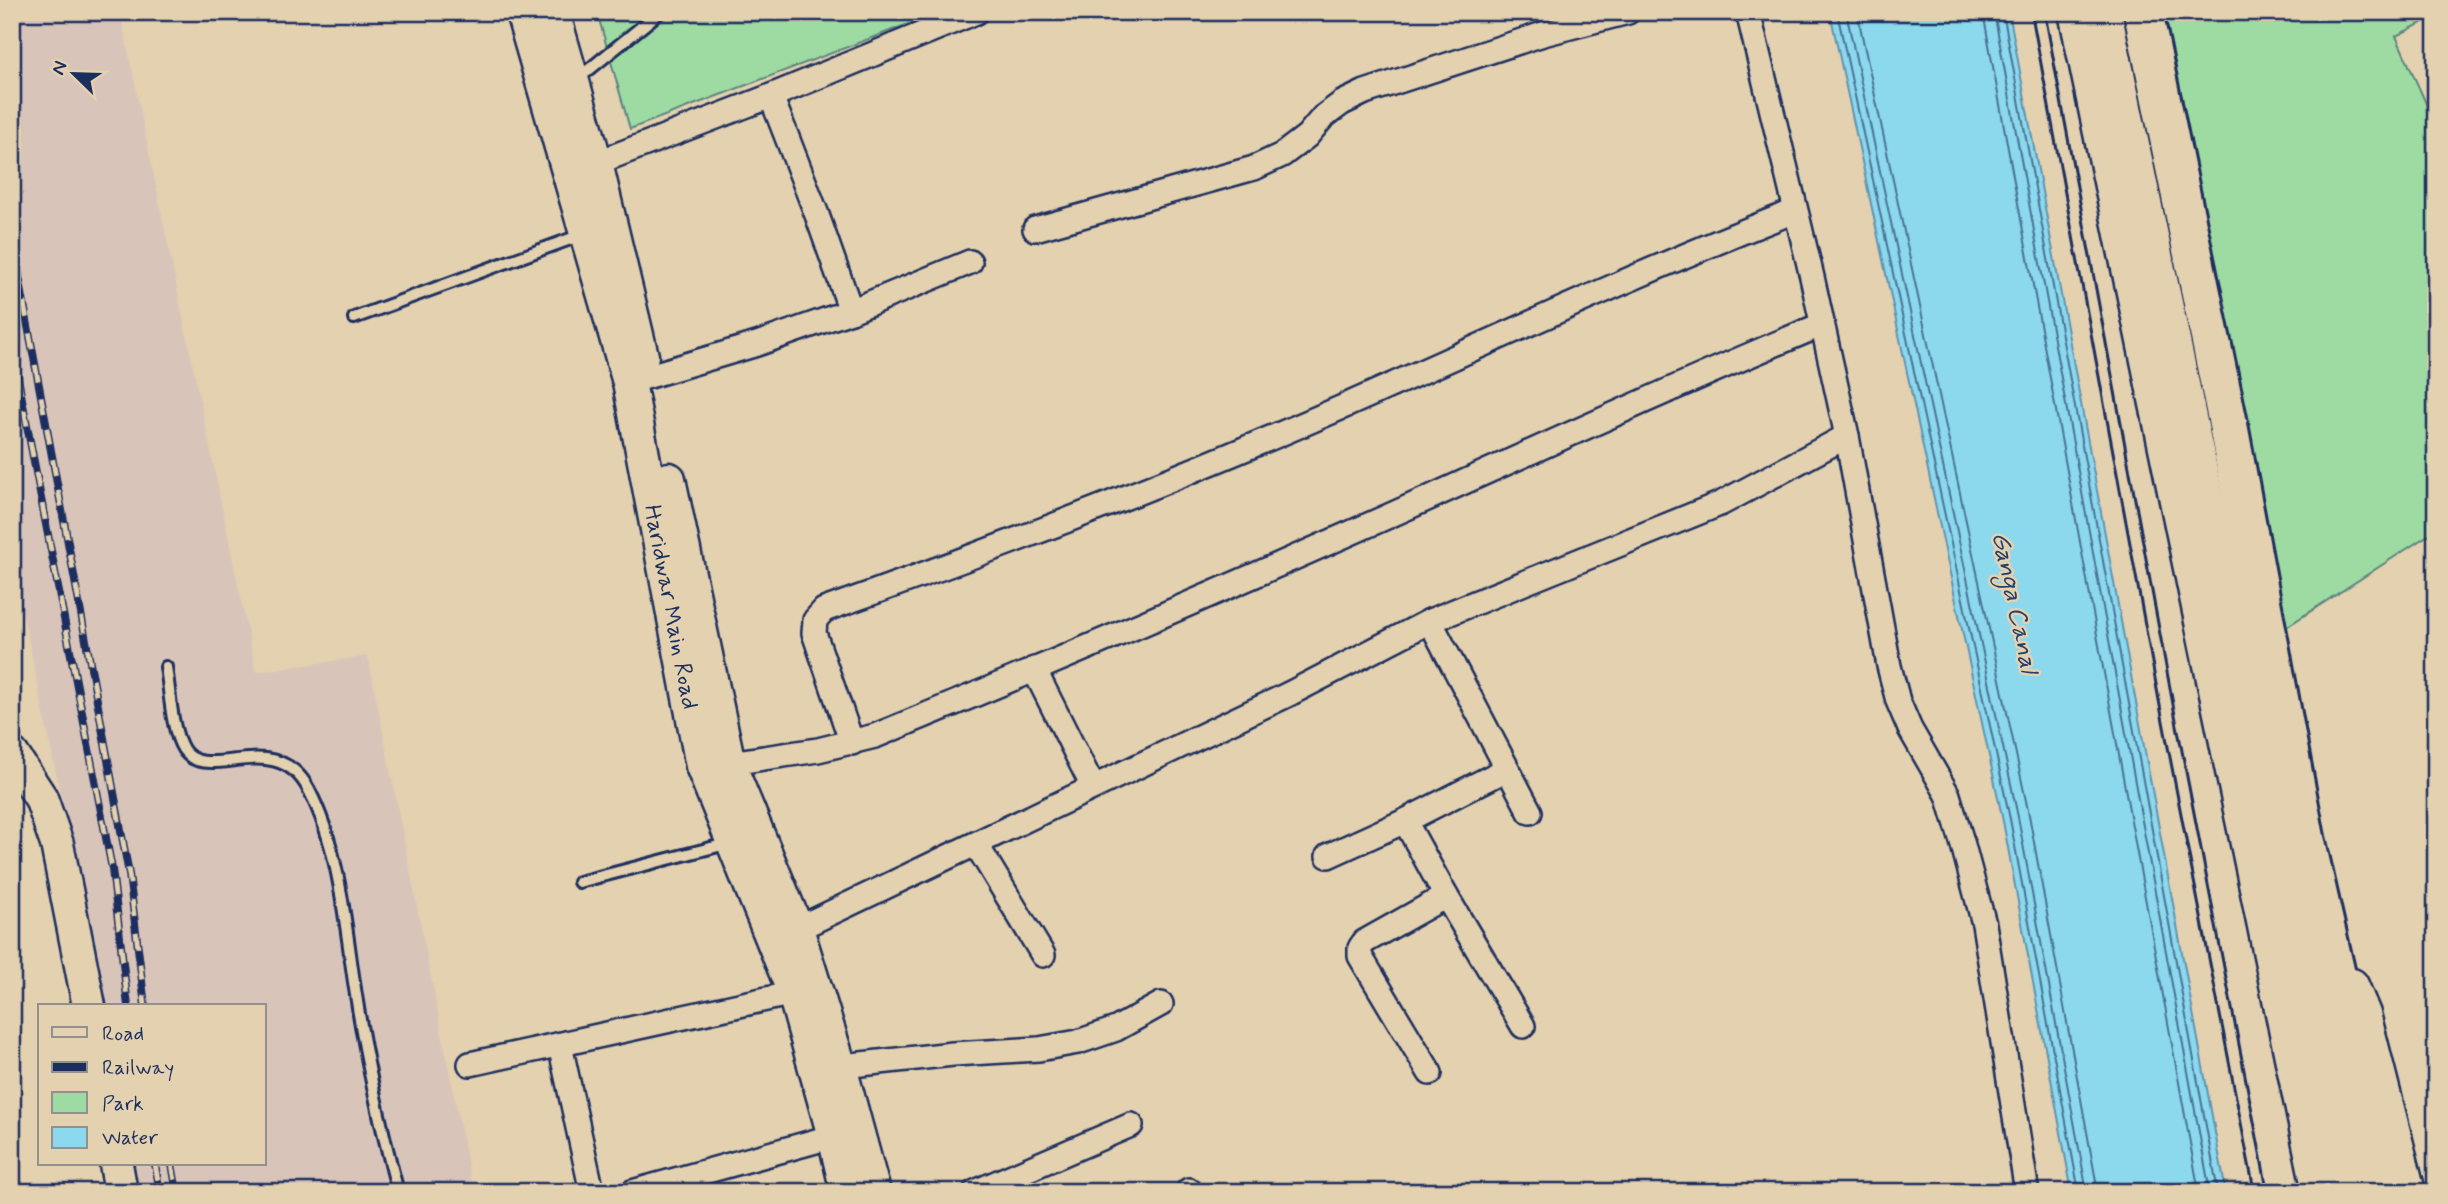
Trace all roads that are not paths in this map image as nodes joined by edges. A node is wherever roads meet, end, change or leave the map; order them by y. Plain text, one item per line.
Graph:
1 (522, 12) edge
2 (553, 12) edge
3 (660, 12) edge
4 (976, 12) edge
5 (1628, 12) edge
6 (1748, 12) edge
7 (2038, 12) edge
8 (2075, 12) edge
9 (2102, 12) edge
10 (2143, 12) edge
11 (573, 83) junction
12 (771, 96) junction
13 (596, 163) junction
14 (1795, 211) junction
15 (1035, 229) dead end
16 (586, 233) junction
17 (970, 262) dead end
18 (851, 311) junction
19 (354, 318) dead end
20 (1821, 325) junction
21 (638, 379) junction
22 (1847, 436) junction
23 (1430, 621) junction
24 (166, 667) dead end
25 (1034, 669) junction
26 (852, 743) junction
27 (12, 754) edge
28 (715, 765) junction
29 (1507, 769) junction
30 (1093, 787) junction
31 (1530, 812) dead end
32 (1405, 821) junction
33 (733, 843) junction
34 (976, 844) junction
35 (1328, 856) dead end
36 (579, 883) dead end
37 (1447, 897) junction
38 (2323, 916) junction
39 (797, 929) junction
40 (1043, 955) dead end
41 (794, 993) junction
42 (89, 1004) edge
43 (1161, 1004) dead end
44 (1523, 1026) dead end
45 (560, 1045) junction
46 (470, 1064) dead end
47 (828, 1068) junction
48 (1430, 1073) dead end
49 (1131, 1125) dead end
50 (834, 1136) junction
51 (116, 1166) edge
52 (121, 1192) edge
53 (398, 1192) edge
54 (592, 1192) edge
55 (632, 1192) edge
56 (847, 1192) edge
57 (874, 1192) edge
58 (975, 1192) edge
59 (2027, 1192) edge
60 (2260, 1192) edge
61 (2319, 1192) edge
62 (2348, 1192) edge
63 (2385, 1192) edge
64 (2409, 1192) edge

1 - 16 main road, Haridwar Main Road
2 - 11 main road, Haridwar Main Road
3 - 11 lane
4 - 12 street
5 - 15 street
6 - 14 street
7 - 60 lane
8 - 61 main road
9 - 62 highway
10 - 38 highway
11 - 13 main road, Haridwar Main Road
12 - 13 street
12 - 18 street
13 - 21 main road, Haridwar Main Road
14 - 20 street
14 - 26 street
16 - 19 lane
16 - 21 main road, Haridwar Main Road
17 - 18 street
18 - 21 street
20 - 22 street
20 - 25 street
21 - 28 main road, Haridwar Main Road
22 - 23 street
22 - 59 street
23 - 29 street
23 - 30 street
24 - 53 lane
25 - 26 street
25 - 30 street
26 - 28 street
27 - 42 main road
28 - 33 main road, Haridwar Main Road
28 - 39 main road, Haridwar Main Road
29 - 31 street
29 - 32 street
30 - 34 street
32 - 35 street
32 - 37 street
33 - 36 lane
33 - 41 main road, Haridwar Main Road
34 - 39 street
34 - 40 street
37 - 44 street
37 - 48 street
38 - 63 highway
38 - 64 main road
39 - 47 main road, Haridwar Main Road
41 - 45 street
41 - 47 main road, Haridwar Main Road
43 - 47 street
45 - 46 street
45 - 54 street
47 - 50 main road, Haridwar Main Road
47 - 57 main road, Haridwar Main Road
49 - 58 street
50 - 55 street
50 - 56 main road, Haridwar Main Road
51 - 52 main road

